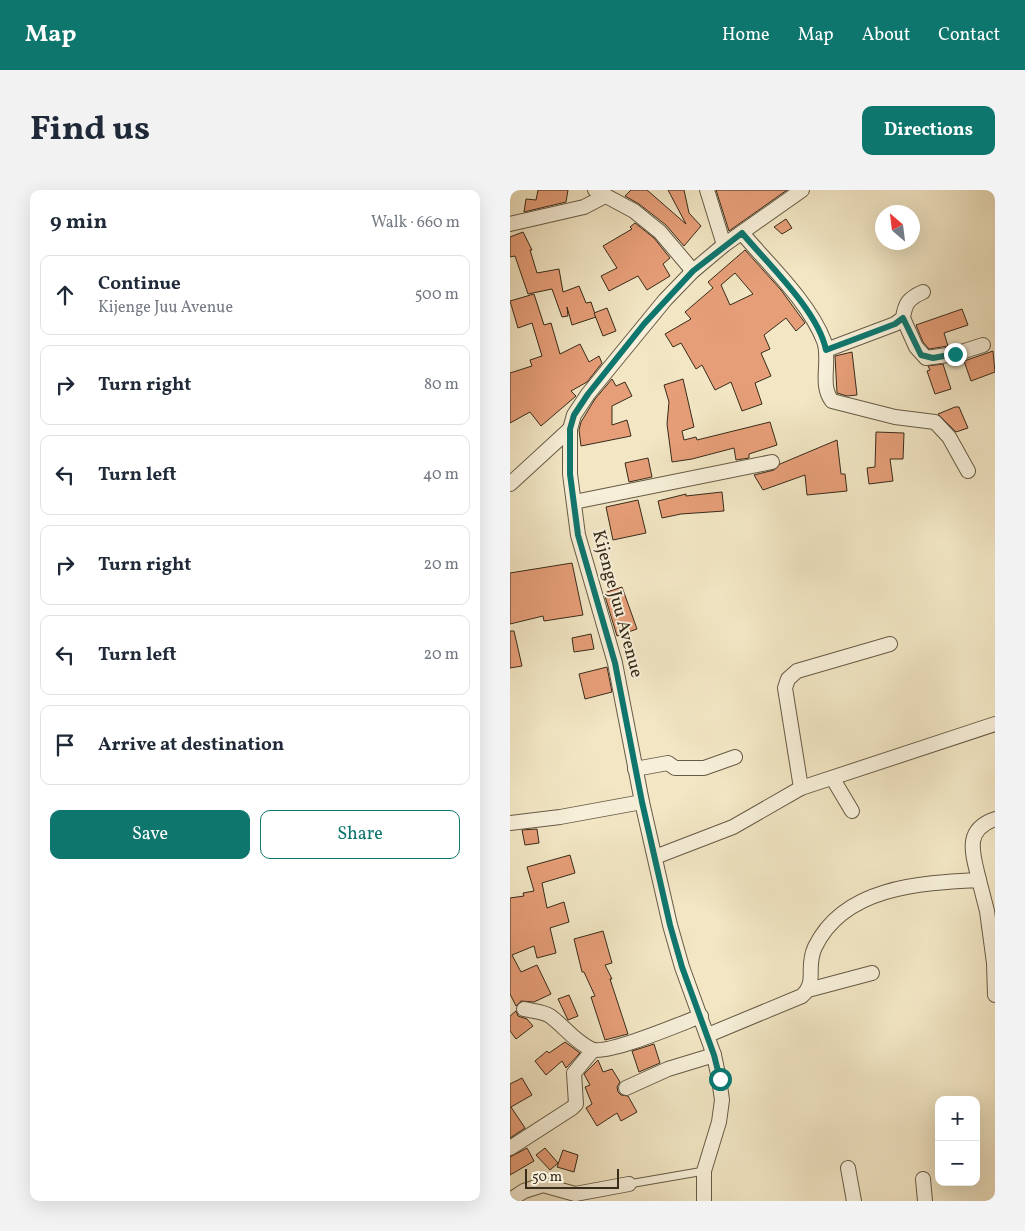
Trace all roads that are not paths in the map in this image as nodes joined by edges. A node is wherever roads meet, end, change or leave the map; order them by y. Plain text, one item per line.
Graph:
1 (707, 190) edge
2 (802, 190) edge
3 (600, 193) edge
4 (510, 224) edge
5 (742, 233) junction
6 (724, 245) junction
7 (693, 271) junction
8 (923, 292) dead end
9 (903, 318) junction
10 (983, 345) dead end
11 (826, 350) junction
12 (570, 429) junction
13 (772, 462) dead end
14 (968, 471) dead end
15 (510, 484) edge
16 (574, 502) junction
17 (890, 644) dead end
18 (995, 724) edge
19 (735, 757) dead end
20 (635, 768) junction
21 (833, 779) junction
22 (801, 788) junction
23 (642, 802) junction
24 (852, 811) dead end
25 (995, 819) edge
26 (510, 823) edge
27 (655, 857) junction
28 (979, 880) junction
29 (995, 963) edge
30 (872, 973) dead end
31 (808, 990) junction
32 (995, 995) edge
33 (524, 1010) dead end
34 (701, 1016) junction
35 (708, 1035) junction
36 (593, 1050) junction
37 (714, 1055) junction
38 (626, 1088) dead end
39 (510, 1148) edge
40 (848, 1168) dead end
41 (704, 1171) junction
42 (923, 1179) dead end
43 (629, 1184) joint
44 (510, 1200) edge
45 (704, 1201) edge
46 (854, 1201) edge
47 (925, 1201) edge

1 - 6 street
2 - 5 street, Kijenge Juu Avenue
3 - 4 street
3 - 7 street
5 - 6 street, Kijenge Juu Avenue
5 - 11 street
6 - 7 street, Kijenge Juu Avenue
7 - 12 street, Kijenge Juu Avenue
8 - 9 street
9 - 10 street
9 - 11 street
11 - 14 street
12 - 15 street
12 - 16 street, Kijenge Juu Avenue
13 - 16 street
16 - 20 street, Kijenge Juu Avenue
17 - 22 street
18 - 21 street
19 - 20 street
20 - 23 street, Kijenge Juu Avenue
21 - 22 street
21 - 24 street
22 - 27 street
23 - 26 street
23 - 27 street, Kijenge Juu Avenue
25 - 28 street
27 - 34 street, Kijenge Juu Avenue
28 - 29 street
28 - 31 street
29 - 32 street
30 - 31 street
31 - 35 street
33 - 36 street
34 - 35 street, Kijenge Juu Avenue
34 - 36 street
35 - 37 street, Kijenge Juu Avenue
36 - 39 street
37 - 38 street
37 - 41 street, Kijenge Juu Avenue
40 - 46 street
41 - 43 lane
41 - 45 street, Kijenge Juu Avenue
42 - 47 street
43 - 44 street

